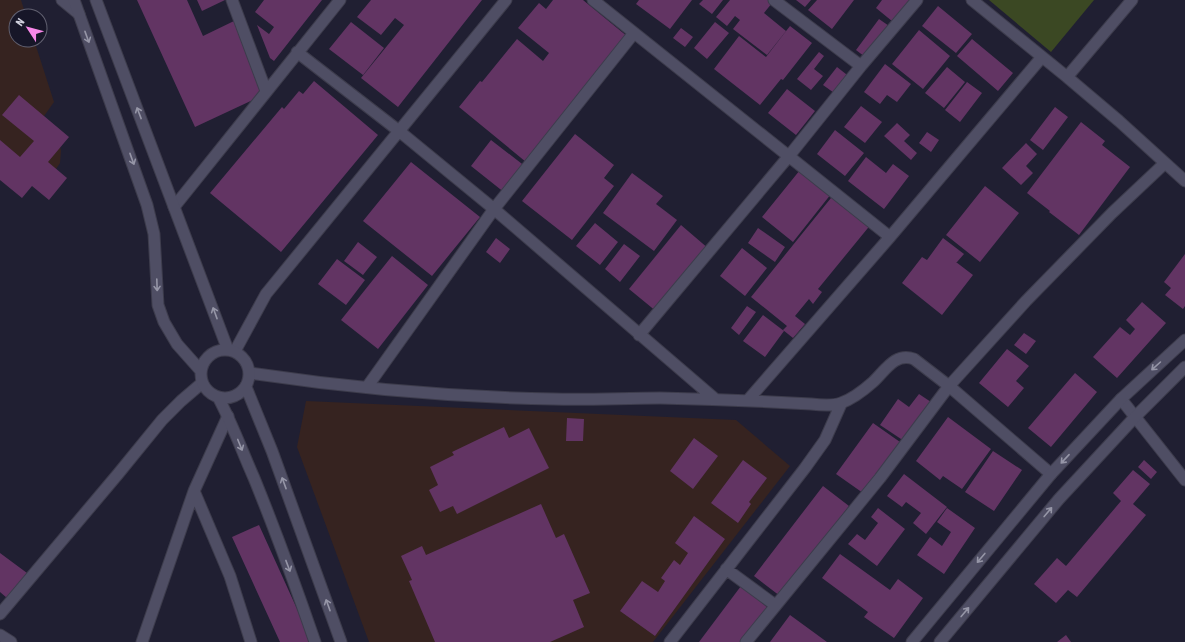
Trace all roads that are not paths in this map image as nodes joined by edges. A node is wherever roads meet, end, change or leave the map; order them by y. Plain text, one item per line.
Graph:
1 (62, 0) edge
2 (74, 0) edge
3 (96, 0) edge
4 (232, 0) edge
5 (340, 0) edge
6 (506, 0) edge
7 (593, 0) edge
8 (774, 0) edge
9 (917, 0) edge
10 (972, 0) edge
11 (1132, 0) edge
12 (79, 14) junction
13 (634, 33) junction
14 (297, 52) junction
15 (1042, 57) junction
16 (861, 66) junction
17 (1067, 77) junction
18 (266, 91) junction
19 (399, 131) junction
20 (789, 156) junction
21 (1164, 164) junction
22 (1185, 181) edge
23 (174, 208) junction
24 (494, 209) junction
25 (890, 237) junction
26 (639, 336) junction
27 (1185, 340) edge
28 (232, 350) junction
29 (1185, 367) edge
30 (201, 371) junction
31 (250, 373) junction
32 (202, 383) junction
33 (949, 386) junction
34 (246, 387) junction
35 (367, 387) junction
36 (218, 397) junction
37 (1121, 398) junction
38 (714, 399) junction
39 (748, 400) junction
40 (841, 404) junction
41 (228, 416) junction
42 (1135, 417) junction
43 (1051, 474) junction
44 (1185, 480) edge
45 (194, 491) junction
46 (726, 569) junction
47 (775, 605) junction
48 (0, 614) edge
49 (0, 635) edge
50 (11, 642) edge
51 (142, 642) edge
52 (251, 642) edge
53 (315, 642) edge
54 (341, 642) edge
55 (670, 642) edge
56 (746, 642) edge
57 (912, 642) edge
58 (940, 642) edge

1 - 12 street
2 - 12 street
23 -> 3 street
4 - 18 street
5 - 14 street
6 - 19 street
7 - 13 street
8 - 16 street
9 - 16 street
10 - 15 street
11 - 17 street
12 -> 30 street
13 - 20 street
13 - 24 street
14 - 18 street
14 - 19 street
15 - 17 street
15 - 25 street
16 - 20 street
17 - 21 street
18 - 23 street
19 - 24 street
19 - 28 street
20 - 25 street
20 - 26 street
21 - 22 street
21 - 33 street
28 -> 23 street
24 - 26 street
24 - 35 street
25 - 39 street
26 - 38 street
27 -> 37 street
28 - 30 street
28 - 31 street
29 - 42 street
30 - 32 street
31 - 34 street
31 - 35 street
32 - 36 street
32 - 48 street
33 - 40 street
33 - 43 street
33 - 47 street
34 - 36 street
54 -> 34 street
35 - 38 street
36 - 41 street
37 - 42 street
37 -> 43 street
38 - 39 street
39 - 40 street
40 - 46 street
41 - 45 street
41 -> 53 street
42 - 44 street
58 -> 42 street
43 -> 57 street
45 - 51 street
45 - 52 street
46 - 47 street
46 - 55 street
47 - 56 street
49 - 50 street

